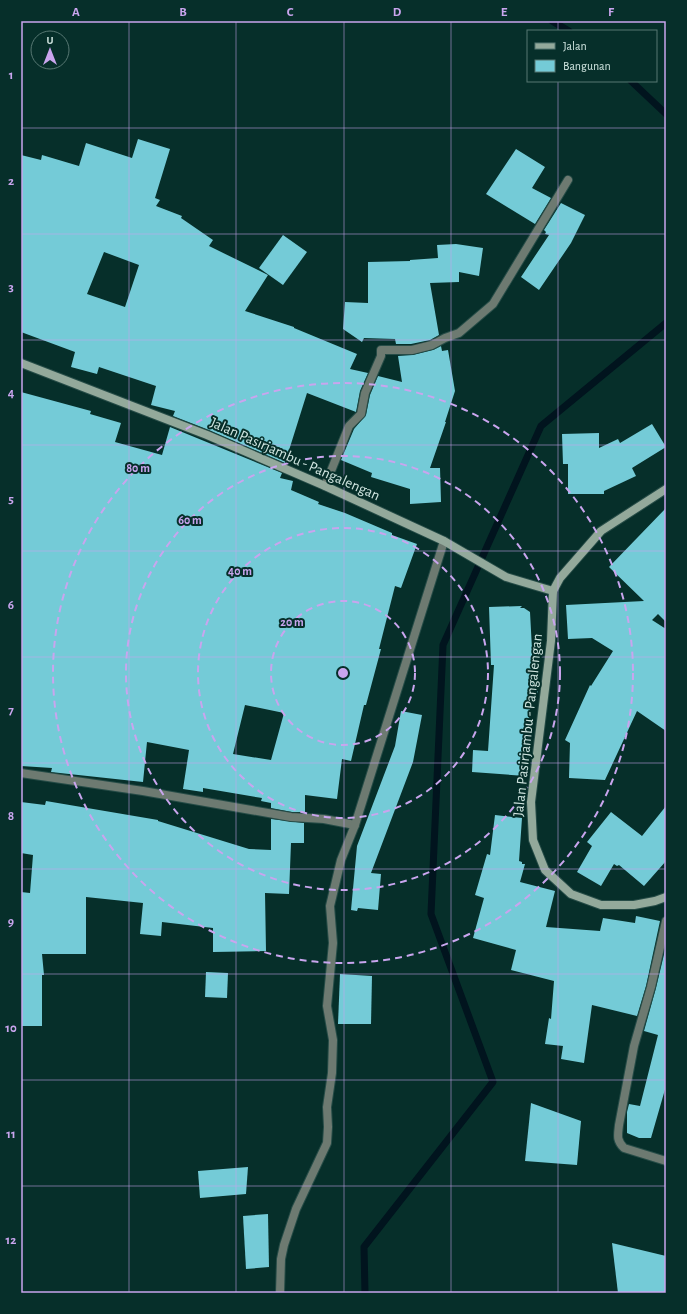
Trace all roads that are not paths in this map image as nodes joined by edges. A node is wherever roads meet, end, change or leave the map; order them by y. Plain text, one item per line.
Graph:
1 (568, 180) dead end
2 (21, 363) edge
3 (325, 486) junction
4 (666, 489) edge
5 (444, 541) junction
6 (553, 591) junction
7 (21, 773) edge
8 (355, 825) junction
9 (666, 897) edge
10 (666, 921) edge
11 (666, 1161) edge
12 (280, 1293) edge

1 - 3 street
2 - 3 main road, Jalan Pasirjambu - Pangalengan
3 - 5 main road, Jalan Pasirjambu - Pangalengan
4 - 6 main road, Jalan Pasirjambu - Pangalengan
5 - 6 main road, Jalan Pasirjambu - Pangalengan
5 - 8 street
6 - 9 main road, Jalan Pasirjambu - Pangalengan
7 - 8 street
8 - 12 street
10 - 11 street

